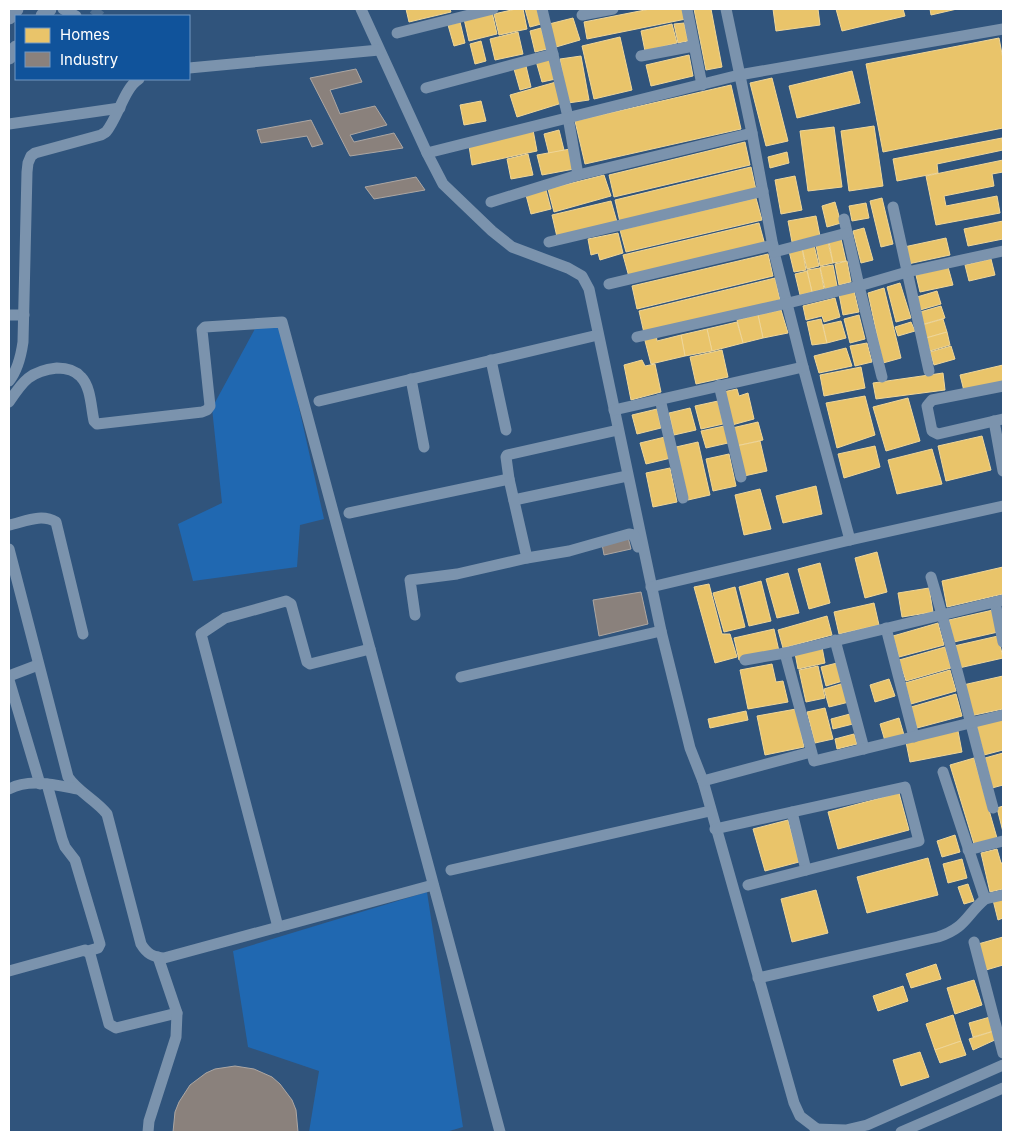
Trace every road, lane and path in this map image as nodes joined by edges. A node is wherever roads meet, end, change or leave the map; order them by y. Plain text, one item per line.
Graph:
1 (16, 9) edge
2 (63, 9) edge
3 (361, 9) edge
4 (493, 9) edge
5 (542, 9) edge
6 (614, 9) edge
7 (687, 9) edge
8 (726, 9) edge
9 (74, 15) edge
10 (582, 15) dead end
11 (9, 17) edge
12 (1003, 29) edge
13 (396, 33) dead end
14 (694, 46) junction
15 (380, 50) junction
16 (553, 54) junction
17 (641, 56) dead end
18 (190, 68) edge
19 (739, 76) junction
20 (138, 80) edge
21 (702, 85) junction
22 (426, 88) dead end
23 (120, 108) junction
24 (568, 117) junction
25 (9, 124) edge
26 (752, 133) junction
27 (427, 153) junction
28 (578, 175) junction
29 (763, 191) junction
30 (490, 202) dead end
31 (893, 207) dead end
32 (844, 219) dead end
33 (847, 233) junction
34 (549, 242) dead end
35 (774, 249) junction
36 (1003, 251) edge
37 (907, 272) junction
38 (609, 284) dead end
39 (859, 286) junction
40 (788, 303) junction
41 (9, 315) edge
42 (24, 315) junction
43 (598, 335) junction
44 (637, 336) dead end
45 (491, 360) junction
46 (803, 367) junction
47 (928, 371) dead end
48 (882, 377) dead end
49 (411, 379) junction
50 (9, 381) edge
51 (719, 385) junction
52 (1003, 386) edge
53 (660, 399) junction
54 (319, 401) dead end
55 (9, 402) edge
56 (614, 410) junction
57 (999, 420) edge
58 (506, 430) dead end
59 (618, 430) junction
60 (424, 447) dead end
61 (1003, 471) edge
62 (627, 476) junction
63 (741, 477) dead end
64 (509, 479) junction
65 (683, 498) dead end
66 (514, 500) junction
67 (1003, 506) edge
68 (349, 513) dead end
69 (9, 525) edge
70 (850, 540) junction
71 (9, 549) edge
72 (527, 558) junction
73 (931, 577) dead end
74 (649, 586) junction
75 (999, 601) edge
76 (942, 614) junction
77 (415, 615) dead end
78 (886, 628) junction
79 (661, 631) junction
80 (83, 634) dead end
81 (835, 640) junction
82 (1003, 642) edge
83 (370, 648) junction
84 (785, 653) junction
85 (745, 660) dead end
86 (38, 665) junction
87 (9, 676) edge
88 (461, 677) dead end
89 (9, 680) edge
90 (1003, 715) edge
91 (970, 723) junction
92 (914, 737) junction
93 (864, 749) junction
94 (811, 752) junction
95 (943, 772) dead end
96 (703, 782) junction
97 (44, 784) junction
98 (9, 789) edge
99 (78, 789) junction
100 (994, 808) dead end
101 (710, 811) junction
102 (792, 812) junction
103 (715, 829) junction
104 (1003, 841) edge
105 (968, 850) junction
106 (451, 870) dead end
107 (806, 870) junction
108 (433, 884) junction
109 (748, 885) dead end
110 (1003, 895) edge
111 (985, 899) junction
112 (278, 927) junction
113 (974, 942) dead end
114 (88, 951) junction
115 (158, 958) junction
116 (9, 970) edge
117 (758, 978) junction
118 (177, 1013) junction
119 (1003, 1053) edge
120 (1003, 1065) edge
121 (1003, 1088) edge
122 (818, 1130) edge
123 (148, 1132) edge
124 (500, 1132) edge
125 (901, 1132) edge

1 - 11 main road
2 - 9 street
3 - 15 street
4 - 13 street
5 - 16 street
6 - 10 street
7 - 14 street
8 - 19 street
12 - 19 street
14 - 17 street
14 - 21 street
15 - 18 street
15 - 27 street
16 - 22 street
16 - 24 street
19 - 21 street
19 - 26 street
20 - 23 street
21 - 24 street
23 - 25 street
23 - 42 street
24 - 27 street
24 - 28 street
26 - 28 street
26 - 29 street
27 - 43 street
28 - 30 street
29 - 34 street
29 - 35 street
31 - 37 street
32 - 33 street
33 - 35 street
33 - 39 street
35 - 38 street
35 - 40 street
36 - 37 street
37 - 39 street
37 - 47 street
39 - 40 street
39 - 48 street
40 - 44 street
40 - 46 street
41 - 42 street
42 - 50 street
43 - 45 street
43 - 56 street
45 - 49 street
45 - 58 street
46 - 51 street
46 - 70 street
49 - 54 street
49 - 60 street
51 - 53 street
51 - 63 street
52 - 57 street
53 - 56 street
53 - 65 street
55 - 83 street
56 - 59 street
57 - 61 street
59 - 62 street
59 - 64 street
62 - 66 street
62 - 74 street
64 - 66 street
64 - 68 street
66 - 72 street
67 - 70 street
69 - 80 street
70 - 74 street
71 - 86 street
72 - 74 street
72 - 77 street
73 - 76 street
74 - 79 street
75 - 76 street
75 - 82 street
76 - 78 street
76 - 91 street
78 - 81 street
78 - 92 street
79 - 88 street
79 - 96 street
81 - 84 street
81 - 93 street
83 - 108 street
83 - 112 street
84 - 85 street
84 - 94 street
86 - 87 street
86 - 99 street
89 - 97 street
90 - 91 street
91 - 92 street
91 - 100 street
92 - 93 street
93 - 94 street
94 - 96 street
95 - 105 street
96 - 101 street
97 - 98 street
97 - 99 street
97 - 114 street
99 - 115 street
101 - 103 street
101 - 106 street
102 - 103 street
102 - 107 street
102 - 107 street
103 - 117 street
104 - 105 street
105 - 111 street
107 - 109 street
108 - 112 street
108 - 124 street
110 - 111 street
111 - 117 street
112 - 115 street
113 - 119 street
114 - 116 street
114 - 118 street
115 - 118 street
117 - 122 street
118 - 123 street
120 - 122 street
121 - 125 street

